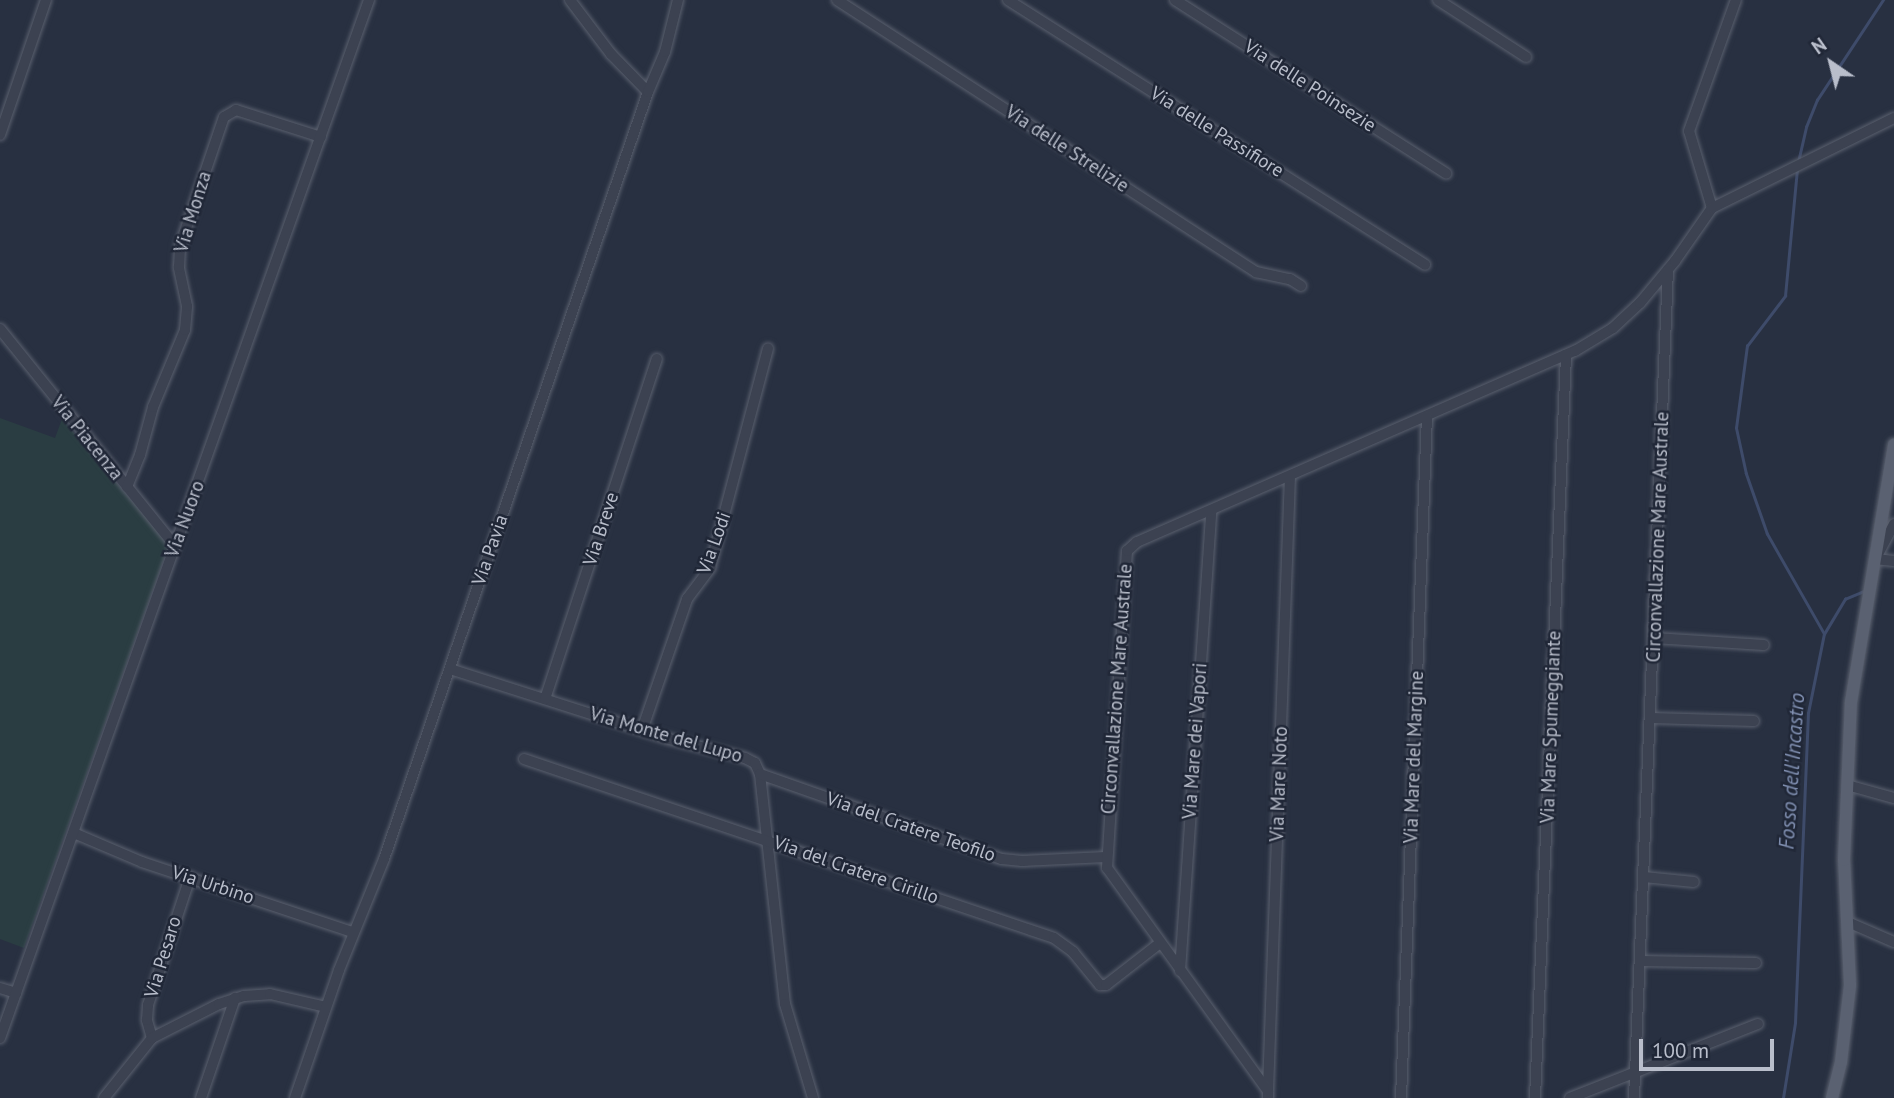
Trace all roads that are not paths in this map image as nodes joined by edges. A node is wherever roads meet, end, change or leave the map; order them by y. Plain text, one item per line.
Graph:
1 (46, 0) edge
2 (369, 0) edge
3 (570, 0) edge
4 (678, 0) edge
5 (837, 0) edge
6 (1008, 0) edge
7 (1175, 0) edge
8 (1438, 0) edge
9 (1736, 0) edge
10 (1526, 57) dead end
11 (648, 92) junction
12 (1894, 118) edge
13 (0, 135) edge
14 (321, 137) junction
15 (1446, 173) dead end
16 (1712, 208) junction
17 (1425, 265) dead end
18 (1668, 270) junction
19 (1301, 286) dead end
20 (0, 329) edge
21 (768, 349) dead end
22 (1566, 355) junction
23 (657, 359) dead end
24 (1427, 416) junction
25 (1894, 445) edge
26 (1290, 477) junction
27 (127, 486) junction
28 (1211, 511) junction
29 (1894, 524) edge
30 (175, 546) junction
31 (1875, 559) junction
32 (1894, 561) edge
33 (1654, 638) junction
34 (1764, 645) dead end
35 (450, 669) junction
36 (545, 699) junction
37 (1651, 718) junction
38 (1754, 721) dead end
39 (642, 730) junction
40 (524, 759) dead end
41 (760, 774) junction
42 (1847, 785) junction
43 (1894, 798) edge
44 (74, 833) junction
45 (767, 840) junction
46 (1106, 857) junction
47 (190, 877) junction
48 (1644, 877) junction
49 (1694, 882) dead end
50 (1850, 923) junction
51 (353, 932) junction
52 (1894, 942) edge
53 (1160, 943) junction
54 (1640, 961) junction
55 (1756, 963) dead end
56 (1180, 971) junction
57 (0, 988) edge
58 (16, 993) junction
59 (235, 998) junction
60 (326, 1007) junction
61 (1758, 1024) dead end
62 (0, 1038) edge
63 (152, 1038) junction
64 (1635, 1072) junction
65 (1268, 1094) edge
66 (104, 1098) edge
67 (201, 1098) edge
68 (295, 1098) edge
69 (813, 1098) edge
70 (1401, 1098) edge
71 (1535, 1098) edge
72 (1570, 1098) edge
73 (1634, 1098) edge
74 (1832, 1098) edge

1 - 13 street
2 - 14 street, Via Nuoro
3 - 11 street
4 - 11 street, Via Pavia
5 - 19 street, Via delle Strelizie
6 - 17 street, Via delle Passifiore
7 - 15 street, Via delle Poinsezie
8 - 10 street
9 - 16 street
11 - 35 street, Via Pavia
12 - 16 street
14 - 27 street, Via Monza
14 - 30 street, Via Nuoro
16 - 18 street, Circonvallazione Mare Australe
18 - 22 street, Circonvallazione Mare Australe
18 - 33 street, Circonvallazione Mare Australe
20 - 27 street, Via Piacenza
21 - 39 street, Via Lodi
22 - 24 street, Circonvallazione Mare Australe
22 - 71 street, Via Mare Spumeggiante
23 - 36 street, Via Breve
24 - 26 street, Circonvallazione Mare Australe
24 - 70 street, Via Mare del Margine
25 - 31 main road
26 - 28 street, Circonvallazione Mare Australe
26 - 65 street, Via Mare Noto
27 - 30 street, Via Piacenza
28 - 46 street, Circonvallazione Mare Australe
28 - 56 street, Via Mare dei Vapori
29 - 31 street
30 - 44 street, Via Nuoro
31 - 32 street
31 - 42 main road
33 - 34 street
33 - 37 street, Circonvallazione Mare Australe
35 - 36 street, Via Monte del Lupo
35 - 51 street, Via Pavia
36 - 39 street, Via Monte del Lupo
37 - 38 street
37 - 48 street, Circonvallazione Mare Australe
39 - 41 street, Via Monte del Lupo
40 - 45 street, Via del Cratere Cirillo
41 - 45 street, Via Monte del Lupo
41 - 46 street, Via del Cratere Teofilo
42 - 43 street
42 - 50 main road
44 - 47 street, Via Urbino
44 - 58 street, Via Nuoro
45 - 53 street, Via del Cratere Cirillo
45 - 69 street, Via Monte del Lupo
46 - 53 street, Circonvallazione Mare Australe
47 - 51 street, Via Urbino
47 - 63 street, Via Pesaro
48 - 49 street
48 - 54 street, Circonvallazione Mare Australe
50 - 52 street
50 - 74 main road
51 - 60 street, Via Pavia
53 - 56 street, Circonvallazione Mare Australe
54 - 55 street
54 - 64 street, Circonvallazione Mare Australe
56 - 65 street, Circonvallazione Mare Australe
57 - 58 street
58 - 62 street, Via Nuoro
59 - 60 street
59 - 63 street
59 - 67 street
60 - 68 street, Via Pavia
61 - 64 street
63 - 66 street
64 - 72 street
64 - 73 street, Circonvallazione Mare Australe

